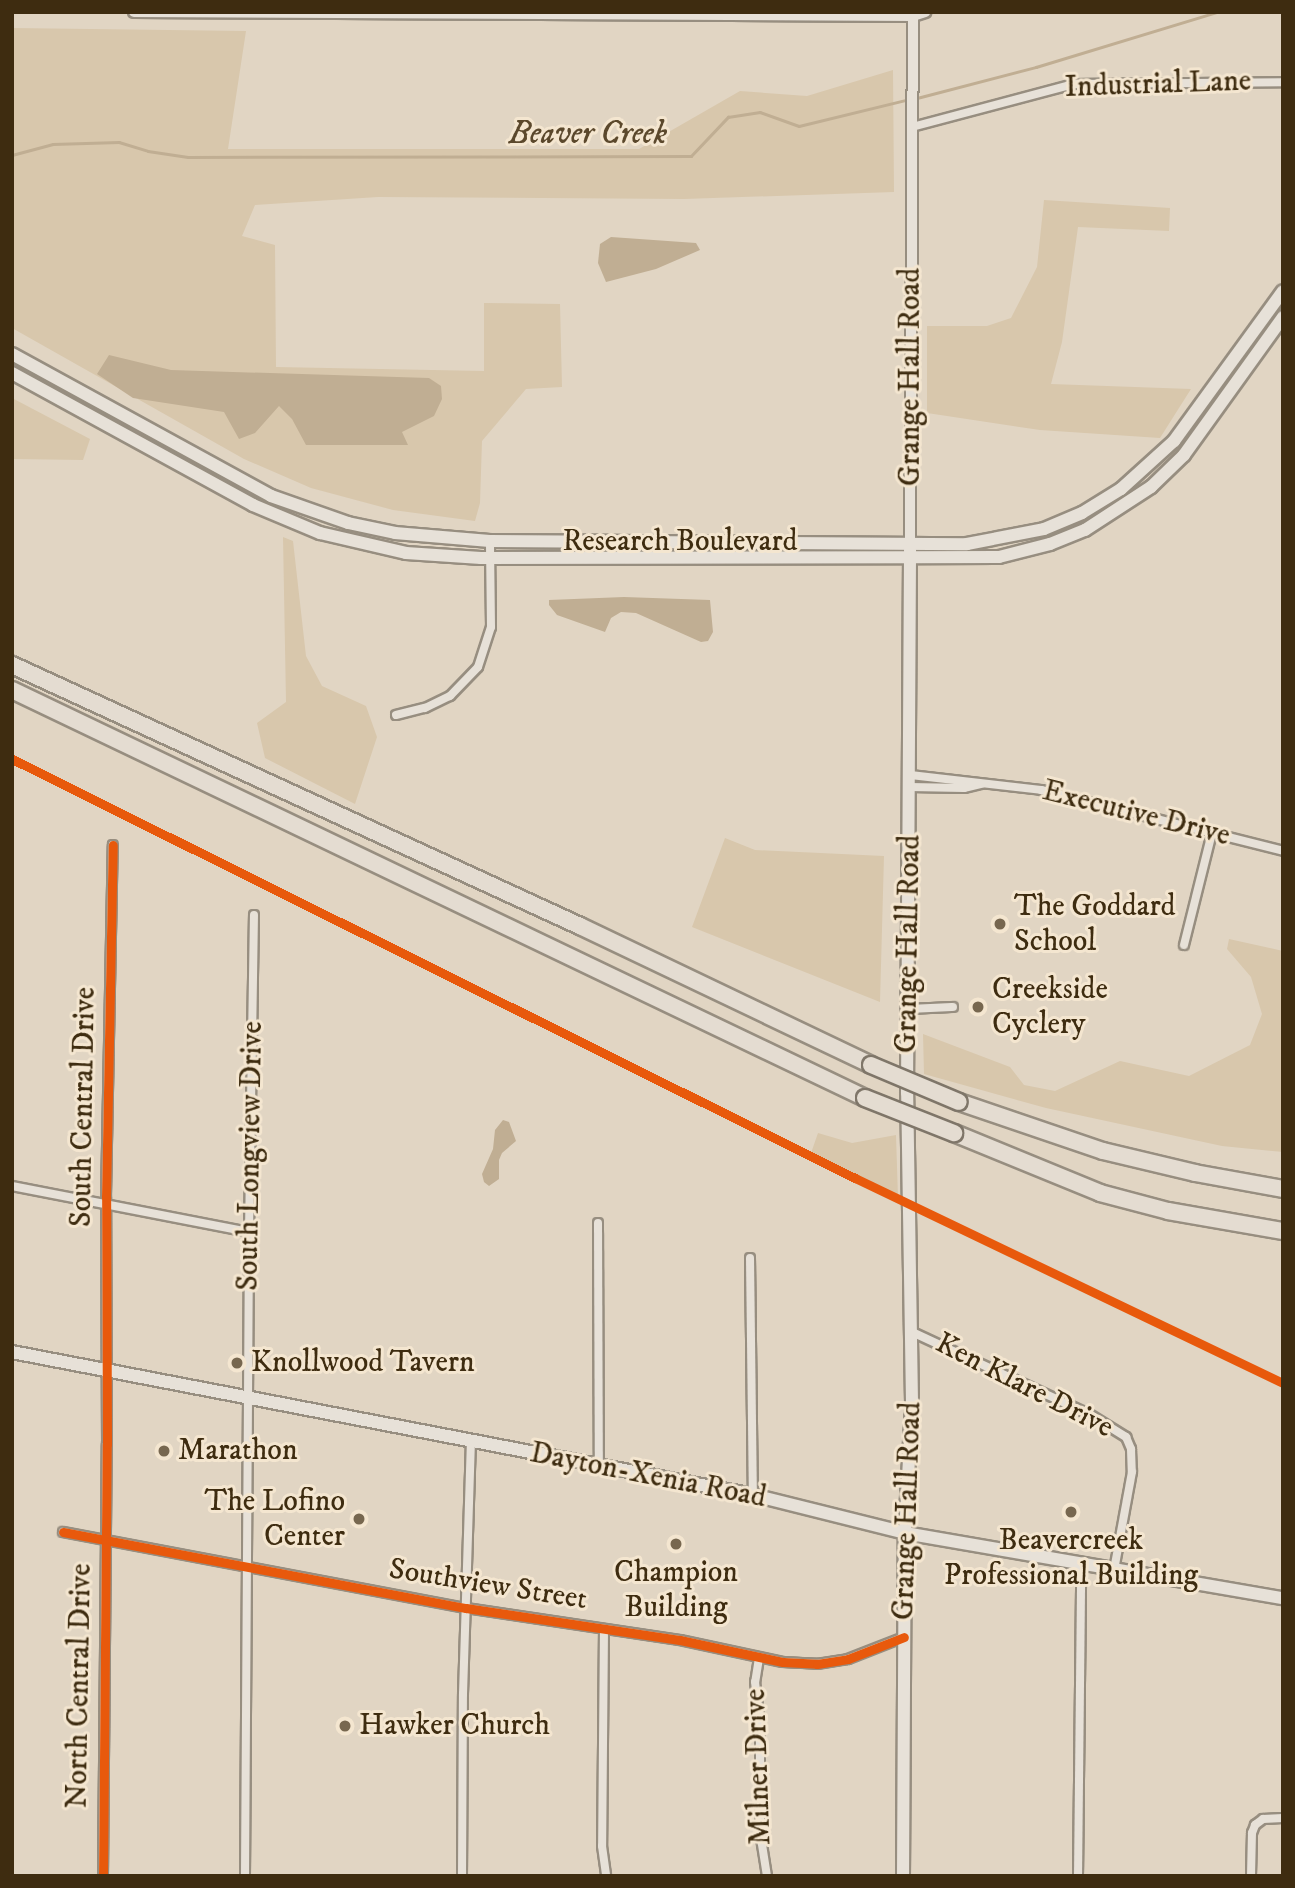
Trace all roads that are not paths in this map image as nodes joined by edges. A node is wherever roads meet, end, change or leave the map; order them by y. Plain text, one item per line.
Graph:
1 (134, 12) edge
2 (925, 12) edge
3 (321, 13) edge
4 (771, 14) edge
5 (913, 14) edge
6 (1283, 82) edge
7 (912, 127) junction
8 (1283, 291) edge
9 (1283, 317) edge
10 (12, 354) edge
11 (12, 373) edge
12 (490, 541) junction
13 (911, 543) junction
14 (910, 557) junction
15 (492, 558) junction
16 (12, 665) edge
17 (12, 690) edge
18 (397, 715) dead end
19 (910, 781) junction
20 (1212, 833) junction
21 (113, 845) dead end
22 (1283, 851) edge
23 (254, 915) dead end
24 (1184, 945) dead end
25 (953, 1007) dead end
26 (908, 1009) junction
27 (1010, 1121) junction
28 (1012, 1157) junction
29 (1283, 1179) edge
30 (12, 1186) edge
31 (1283, 1189) edge
32 (107, 1204) junction
33 (598, 1223) dead end
34 (1283, 1223) edge
35 (1283, 1231) edge
36 (249, 1232) junction
37 (750, 1258) dead end
38 (912, 1332) junction
39 (12, 1352) edge
40 (106, 1370) junction
41 (249, 1398) junction
42 (471, 1441) junction
43 (599, 1465) junction
44 (752, 1495) junction
45 (63, 1532) dead end
46 (905, 1533) junction
47 (107, 1538) junction
48 (1081, 1565) junction
49 (247, 1566) junction
50 (1114, 1570) junction
51 (1283, 1598) edge
52 (466, 1608) junction
53 (604, 1629) junction
54 (904, 1637) junction
55 (759, 1658) junction
56 (1283, 1818) edge
57 (103, 1876) edge
58 (245, 1876) edge
59 (462, 1876) edge
60 (606, 1876) edge
61 (767, 1876) edge
62 (903, 1876) edge
63 (1078, 1876) edge
64 (1251, 1876) edge

1 - 3 street
2 - 5 street
3 - 4 street
4 - 5 street
5 - 7 street, Grange Hall Road
6 - 7 street, Industrial Lane
7 - 13 street, Grange Hall Road
8 - 13 main road, Research Boulevard
9 - 14 main road, Research Boulevard
10 - 12 main road, Research Boulevard
11 - 15 main road, Research Boulevard
12 - 13 main road, Research Boulevard
12 - 15 street
13 - 14 main road, Grange Hall Road
14 - 15 main road, Research Boulevard
14 - 19 main road, Grange Hall Road
15 - 18 street
16 - 27 highway, bridge
17 - 28 highway, bridge
19 - 20 street, Executive Drive
19 - 26 main road, Grange Hall Road
20 - 22 street, Executive Drive
20 - 24 street
21 - 32 street, South Central Drive
23 - 36 street, South Longview Drive
25 - 26 street
26 - 38 main road, Grange Hall Road
27 - 29 highway
27 - 31 highway
28 - 34 highway
28 - 35 highway
30 - 32 street
32 - 36 street
32 - 40 street, South Central Drive
33 - 43 street
36 - 41 street, South Longview Drive
37 - 44 street
38 - 46 main road, Grange Hall Road
38 - 50 street, Ken Klare Drive
39 - 40 main road, Dayton-Xenia Road
40 - 41 main road, Dayton-Xenia Road
40 - 47 street, North Central Drive
41 - 42 main road, Dayton-Xenia Road
41 - 49 street, South Longview Drive
42 - 43 main road, Dayton-Xenia Road
42 - 52 street
43 - 44 main road, Dayton-Xenia Road
44 - 46 main road, Dayton-Xenia Road
45 - 47 street, Southview Street
46 - 48 main road, Dayton-Xenia Road
46 - 54 main road, Grange Hall Road
47 - 49 street, Southview Street
47 - 57 street, North Central Drive
48 - 50 main road, Dayton-Xenia Road
48 - 63 street
49 - 52 street, Southview Street
49 - 58 street, South Longview Drive
50 - 51 main road, Dayton-Xenia Road
52 - 53 street, Southview Street
52 - 59 street
53 - 55 street, Southview Street
53 - 60 street
54 - 55 street, Southview Street
54 - 62 main road, Grange Hall Road
55 - 61 street, Milner Drive
56 - 64 street

